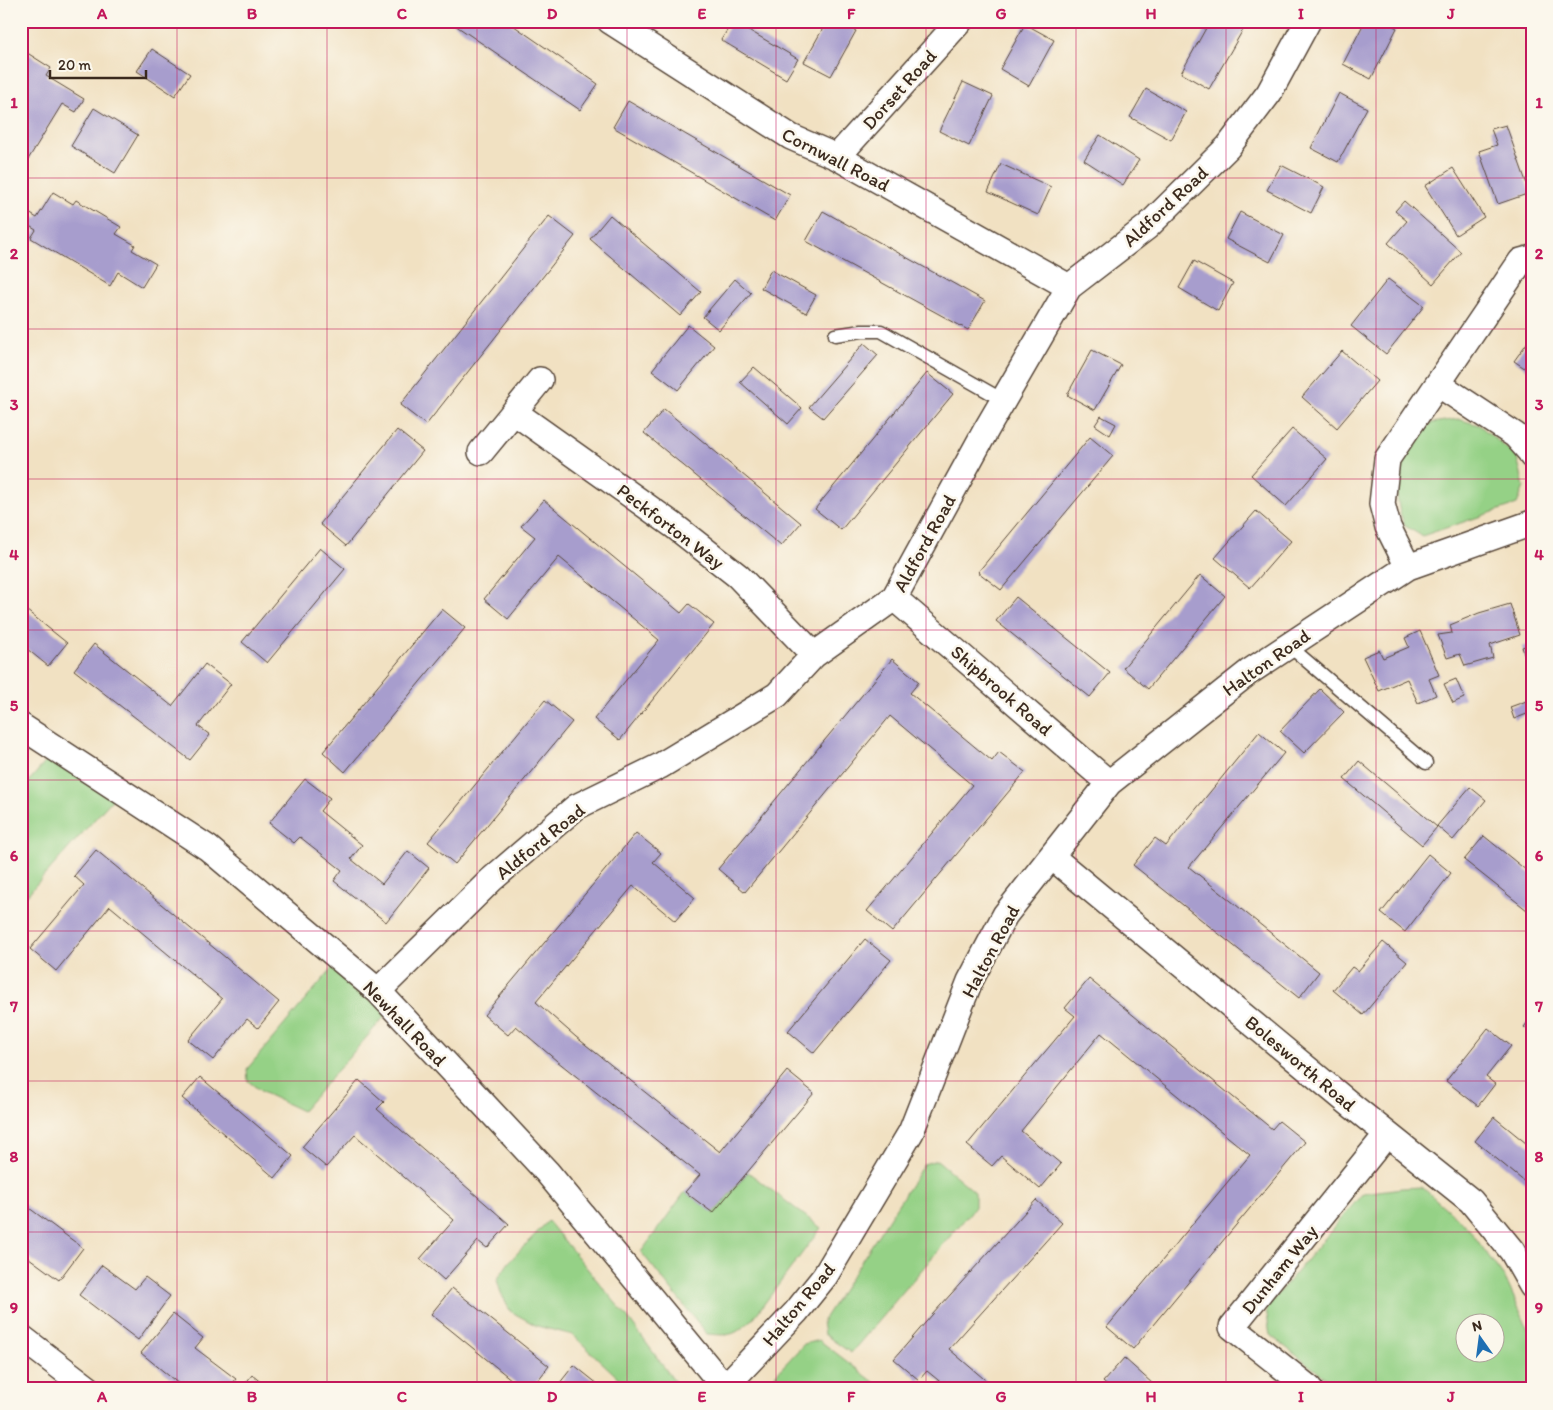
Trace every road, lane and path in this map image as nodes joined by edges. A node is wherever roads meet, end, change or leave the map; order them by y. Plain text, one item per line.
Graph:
1 (960, 21) edge
2 (1308, 21) edge
3 (612, 22) edge
4 (837, 156) junction
5 (1532, 258) edge
6 (1069, 286) junction
7 (835, 335) dead end
8 (540, 380) dead end
9 (1438, 384) junction
10 (1003, 400) junction
11 (514, 412) junction
12 (481, 452) dead end
13 (1532, 456) edge
14 (1532, 523) edge
15 (1408, 567) junction
16 (894, 598) junction
17 (1288, 645) junction
18 (814, 655) junction
19 (21, 726) edge
20 (1426, 764) dead end
21 (1109, 783) junction
22 (1052, 857) junction
23 (378, 991) junction
24 (1388, 1134) junction
25 (1532, 1286) edge
26 (21, 1337) edge
27 (725, 1388) edge
28 (1309, 1388) edge
29 (89, 1389) edge

1 - 4 street, Dorset Road
2 - 6 street, Aldford Road
3 - 4 street, Cornwall Road
4 - 6 street, Cornwall Road
5 - 9 street
6 - 10 street, Aldford Road
7 - 10 lane
8 - 11 street
9 - 13 street
9 - 15 street
10 - 16 street, Aldford Road
11 - 12 street
11 - 18 street, Peckforton Way
14 - 15 street, Halton Road
15 - 17 street, Halton Road
16 - 18 street, Aldford Road
16 - 21 street, Shipbrook Road
17 - 20 lane
17 - 21 street, Halton Road
18 - 23 street, Aldford Road
19 - 23 street, Newhall Road
21 - 22 street, Halton Road
22 - 24 street, Bolesworth Road
22 - 27 street, Halton Road
23 - 27 street, Newhall Road
24 - 25 street, Bolesworth Road
24 - 28 street, Dunham Way
26 - 29 street

